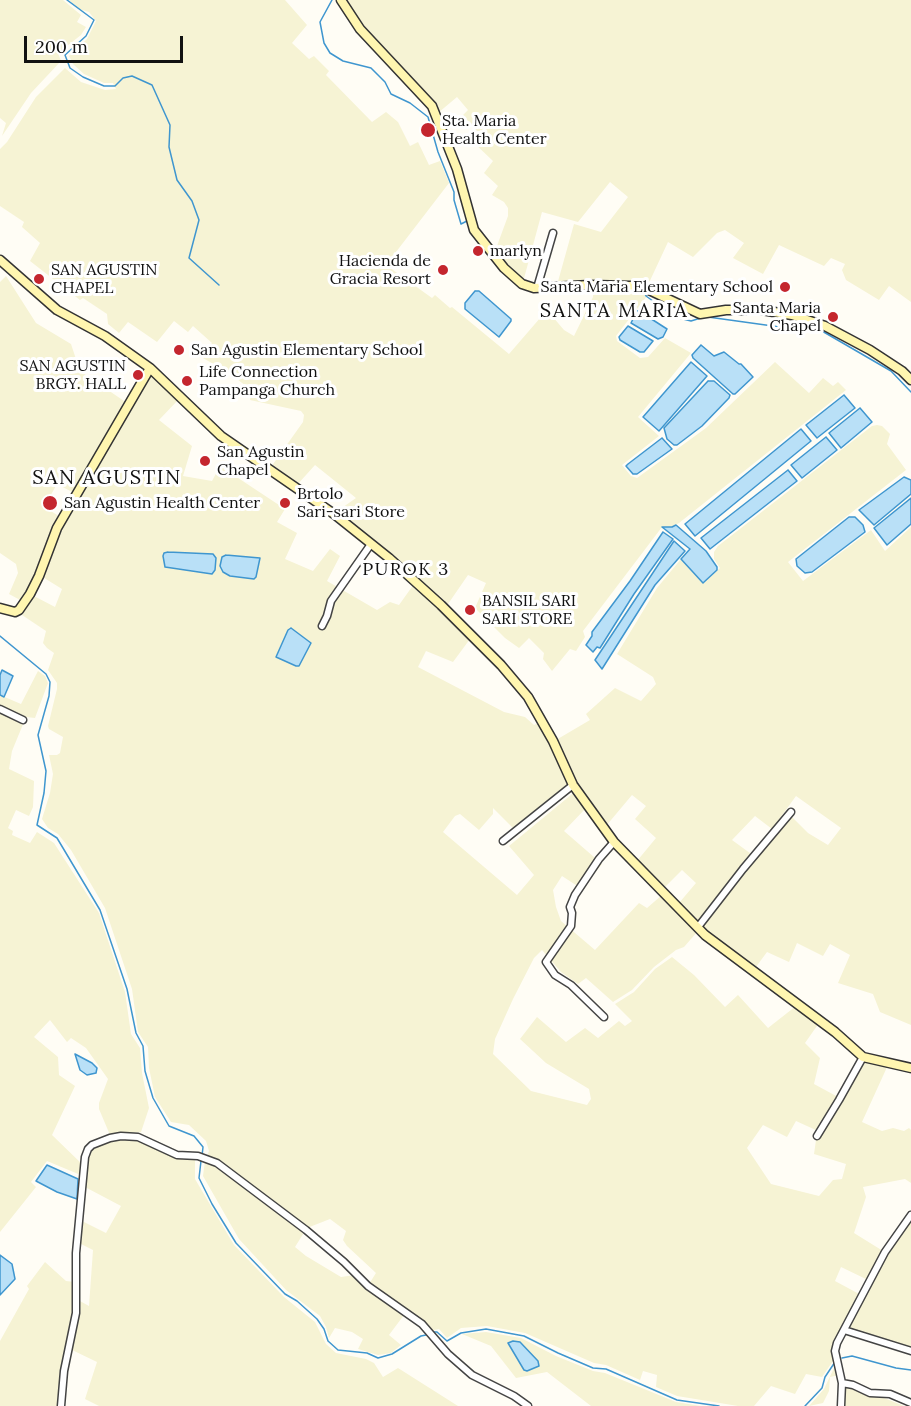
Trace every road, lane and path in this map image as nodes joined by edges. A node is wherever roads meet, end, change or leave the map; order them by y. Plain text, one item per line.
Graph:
1 (341, 0) edge
2 (554, 233) dead end
3 (0, 260) edge
4 (537, 288) junction
5 (150, 368) junction
6 (911, 380) edge
7 (371, 544) junction
8 (0, 608) edge
9 (322, 626) dead end
10 (0, 709) edge
11 (23, 720) dead end
12 (573, 785) junction
13 (791, 812) dead end
14 (503, 842) dead end
15 (614, 842) junction
16 (698, 927) junction
17 (604, 1017) dead end
18 (863, 1057) junction
19 (911, 1068) edge
20 (817, 1136) dead end
21 (911, 1215) edge
22 (844, 1330) junction
23 (911, 1351) edge
24 (842, 1383) junction
25 (911, 1403) edge
26 (61, 1406) edge
27 (528, 1406) edge
28 (841, 1406) edge

1 - 4 street
2 - 4 street
3 - 5 street
4 - 6 street
5 - 7 street
5 - 8 street
7 - 9 street
7 - 12 street
10 - 11 street
12 - 14 street
12 - 15 street
13 - 16 street
15 - 16 street
15 - 17 street
16 - 18 street
18 - 19 street
18 - 20 street
21 - 22 street
22 - 23 street
22 - 24 street
24 - 25 street
24 - 28 street
26 - 27 street

